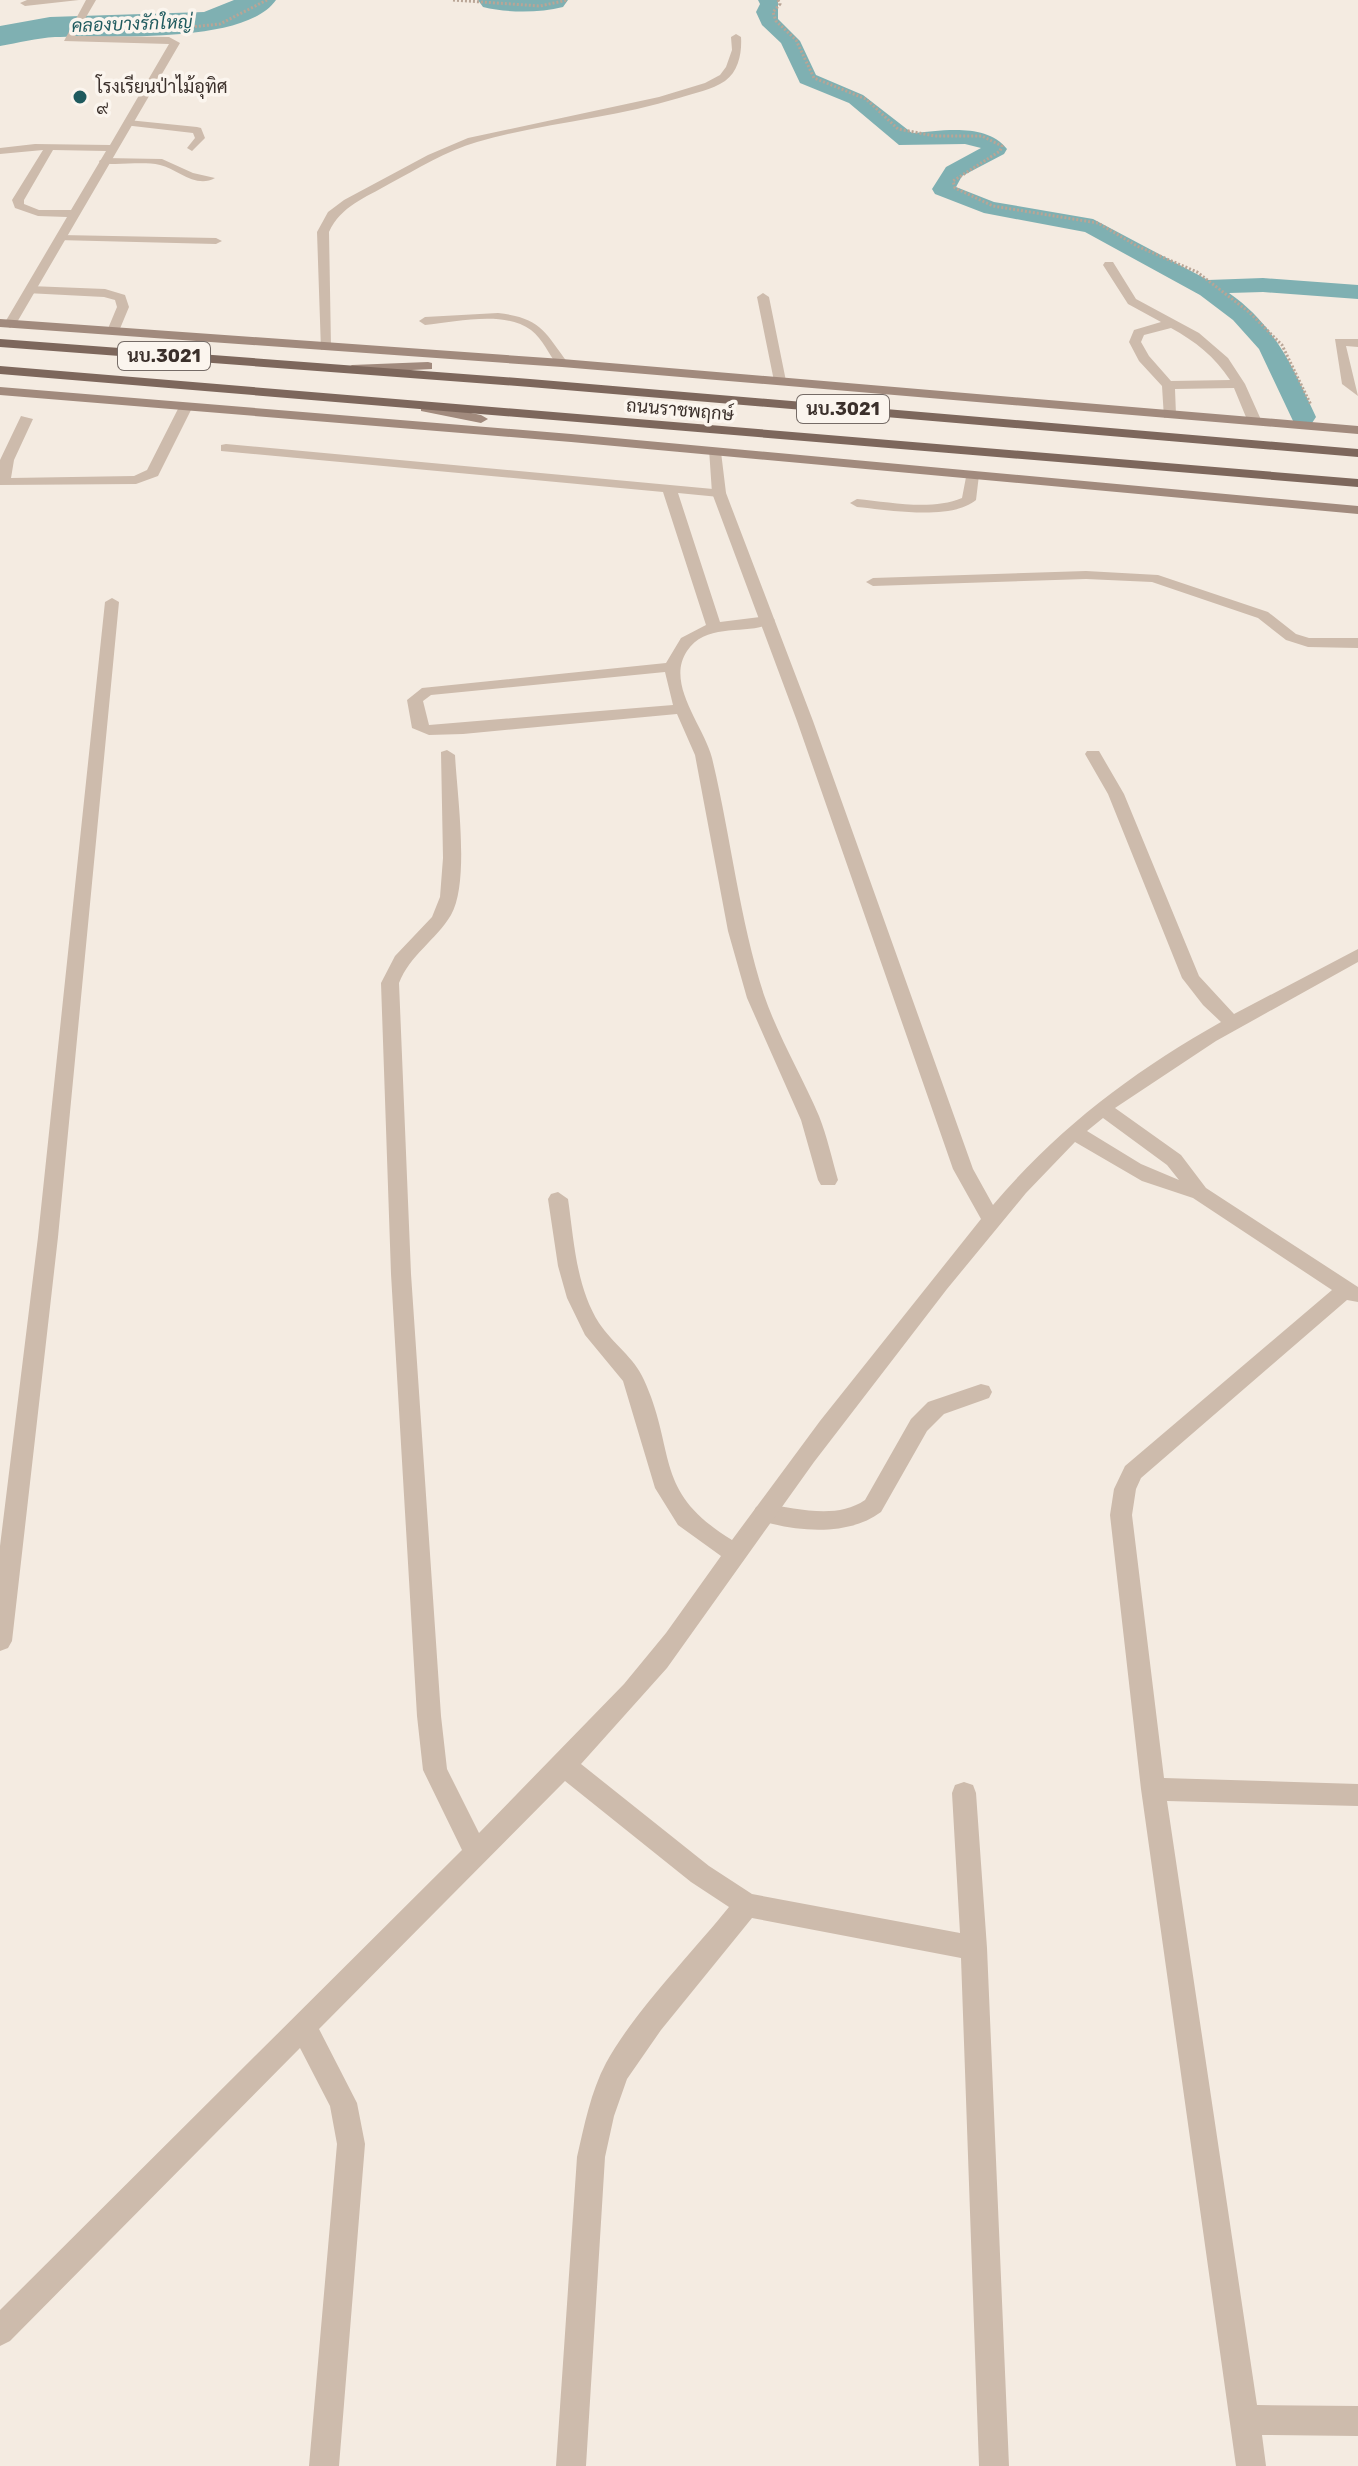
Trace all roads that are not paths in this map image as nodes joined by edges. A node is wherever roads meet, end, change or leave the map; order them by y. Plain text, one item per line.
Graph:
1 (74, 0) edge
2 (91, 0) edge
3 (25, 3) dead end
4 (736, 37) dead end
5 (128, 123) junction
6 (50, 147) junction
7 (112, 148) junction
8 (192, 148) dead end
9 (0, 151) edge
10 (104, 161) junction
11 (209, 178) dead end
12 (75, 214) junction
13 (61, 238) junction
14 (216, 241) dead end
15 (1109, 265) dead end
16 (30, 290) junction
17 (763, 297) dead end
18 (425, 321) dead end
19 (5, 324) edge
20 (1172, 324) junction
21 (113, 331) junction
22 (0, 343) edge
23 (1358, 343) edge
24 (325, 347) junction
25 (528, 362) junction
26 (562, 363) junction
27 (0, 370) edge
28 (327, 370) junction
29 (780, 381) junction
30 (1239, 384) junction
31 (1168, 385) junction
32 (0, 391) edge
33 (1358, 392) edge
34 (186, 406) junction
35 (426, 408) junction
36 (1169, 415) junction
37 (26, 419) dead end
38 (1255, 422) junction
39 (1358, 430) edge
40 (571, 438) junction
41 (226, 448) dead end
42 (714, 452) junction
43 (1358, 453) edge
44 (972, 475) junction
45 (1358, 483) edge
46 (669, 488) junction
47 (719, 493) junction
48 (857, 503) dead end
49 (1358, 510) edge
50 (873, 582) dead end
51 (112, 602) dead end
52 (768, 620) junction
53 (714, 627) junction
54 (1358, 643) edge
55 (673, 667) junction
56 (682, 709) junction
57 (1093, 754) dead end
58 (447, 755) dead end
59 (1358, 955) edge
60 (1233, 1023) junction
61 (1104, 1109) junction
62 (1074, 1132) junction
63 (828, 1180) dead end
64 (1199, 1193) junction
65 (558, 1199) dead end
66 (992, 1220) junction
67 (1352, 1293) edge
68 (981, 1392) dead end
69 (764, 1513) junction
70 (736, 1554) junction
71 (0, 1641) edge
72 (564, 1765) junction
73 (1153, 1789) junction
74 (964, 1793) dead end
75 (1358, 1795) edge
76 (476, 1852) junction
77 (747, 1905) junction
78 (974, 1948) junction
79 (303, 2026) junction
80 (0, 2331) edge
81 (1244, 2420) junction
82 (1358, 2421) edge
83 (324, 2466) edge
84 (571, 2466) edge
85 (994, 2466) edge
86 (1251, 2466) edge

1 - 3 street
2 - 5 street
4 - 24 street
5 - 7 street
5 - 8 street
6 - 7 street
6 - 9 street
6 - 12 street
7 - 10 street
10 - 11 street
10 - 12 street
12 - 13 street
13 - 14 street
13 - 16 street
15 - 20 street
16 - 19 street
16 - 21 street
17 - 29 street
18 - 26 street
19 - 21 main road
20 - 30 street
20 - 31 street
21 - 24 main road
22 - 28 main road, ถนนราชพฤกษ์ / นบ.3021
23 - 33 street
24 - 25 main road
25 - 26 main road, ถนนราชพฤกษ์ / นบ.3021
25 - 28 main road
26 - 29 main road, ถนนราชพฤกษ์ / นบ.3021
27 - 35 main road, ถนนราชพฤกษ์ / นบ.3021
28 - 43 main road, ถนนราชพฤกษ์ / นบ.3021
29 - 36 main road, ถนนราชพฤกษ์ / นบ.3021
30 - 31 street
30 - 38 street
31 - 36 street
32 - 34 main road
34 - 37 street
34 - 40 main road
35 - 40 main road
35 - 45 main road, ถนนราชพฤกษ์ / นบ.3021
36 - 38 main road, ถนนราชพฤกษ์ / นบ.3021
38 - 39 main road, ถนนราชพฤกษ์ / นบ.3021
40 - 42 main road, ถนนราชพฤกษ์
41 - 46 street
42 - 44 main road, ถนนราชพฤกษ์
42 - 47 street
44 - 48 street
44 - 49 main road, ถนนราชพฤกษ์
46 - 47 street
46 - 53 street
47 - 52 street
50 - 54 street
51 - 71 street
52 - 53 street
52 - 66 street
53 - 55 street
55 - 56 street
55 - 56 street
56 - 63 street
57 - 60 street
58 - 76 street
59 - 60 street
60 - 61 street
61 - 62 street
61 - 64 street
62 - 64 street
62 - 66 street
64 - 67 street
65 - 70 street
66 - 69 street
67 - 73 street
68 - 69 street
69 - 70 street
70 - 72 street
72 - 76 street
72 - 77 street
73 - 75 street
73 - 81 street
74 - 78 street
76 - 79 street
77 - 78 street
77 - 84 street
78 - 85 street
79 - 80 street
79 - 83 street
81 - 82 street
81 - 86 street

